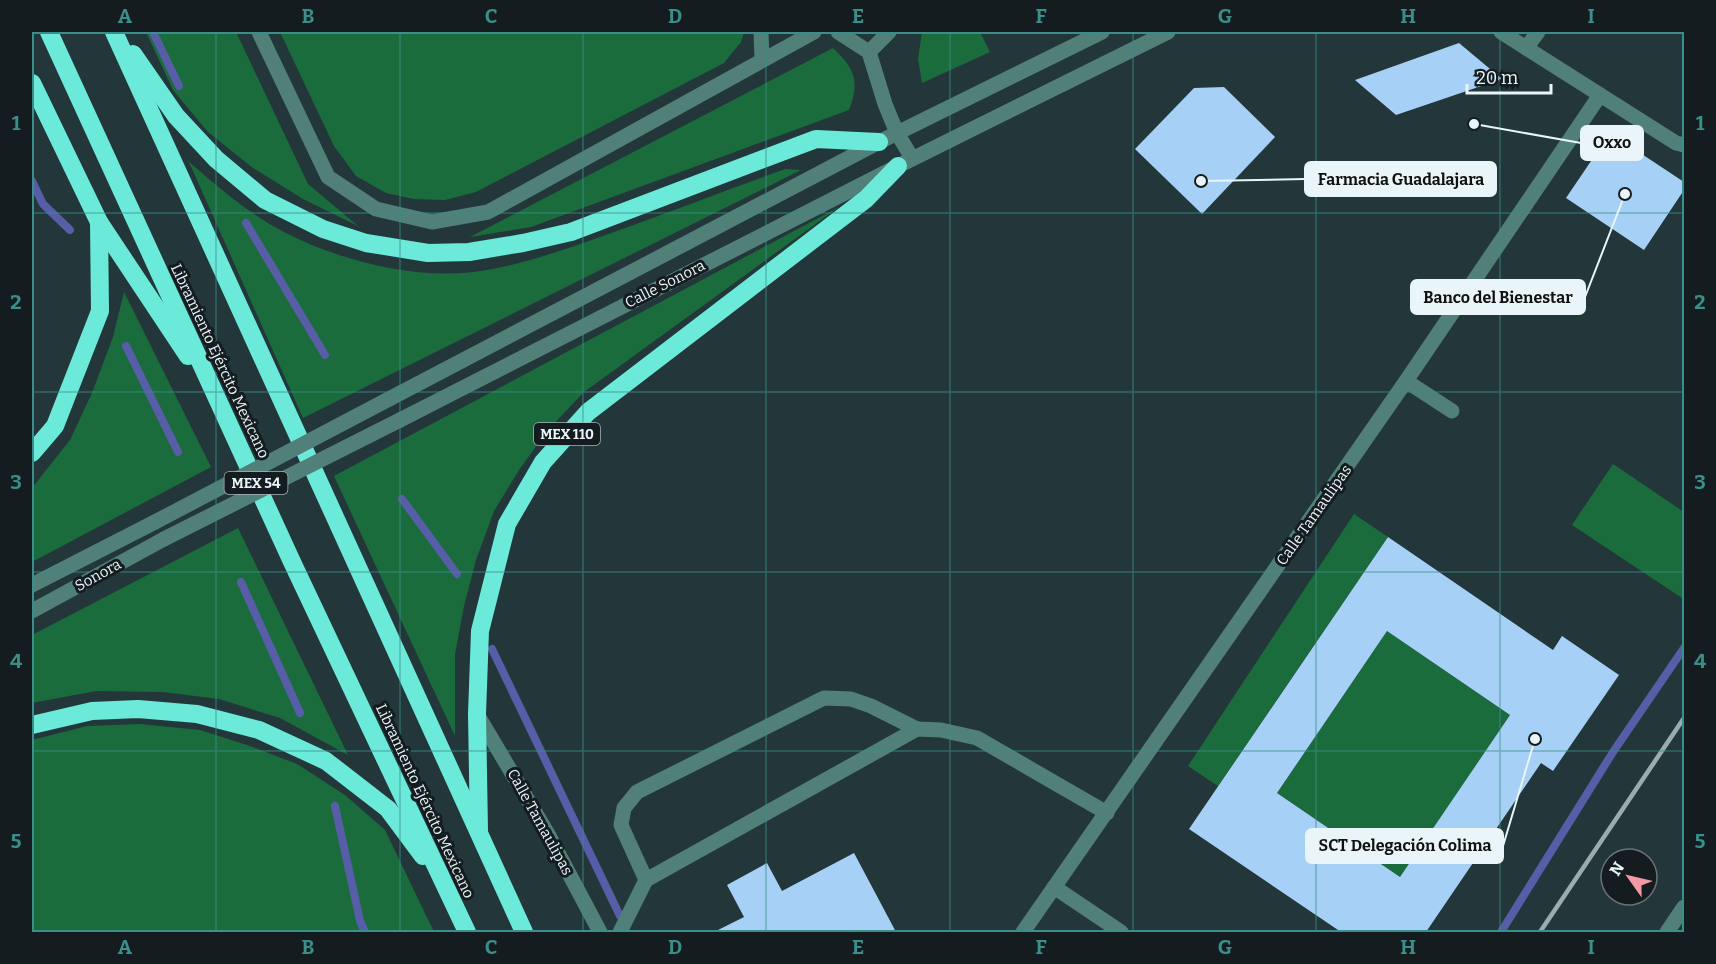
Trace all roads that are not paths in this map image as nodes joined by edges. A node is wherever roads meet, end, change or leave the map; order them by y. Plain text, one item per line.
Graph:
1 (49, 32) edge
2 (116, 32) edge
3 (259, 32) edge
4 (761, 32) edge
5 (814, 32) edge
6 (838, 32) edge
7 (889, 32) edge
8 (1102, 32) edge
9 (1168, 32) edge
10 (1501, 32) edge
11 (1538, 32) edge
12 (1526, 48) junction
13 (869, 52) junction
14 (762, 60) junction
15 (32, 83) edge
16 (1600, 95) junction
17 (897, 133) junction
18 (879, 142) junction
19 (1684, 145) edge
20 (905, 162) junction
21 (99, 222) junction
22 (1406, 381) junction
23 (219, 403) junction
24 (1452, 411) dead end
25 (32, 453) edge
26 (155, 522) joint
27 (164, 539) joint
28 (32, 585) edge
29 (32, 611) edge
30 (477, 714) junction
31 (32, 725) edge
32 (917, 729) junction
33 (1107, 813) junction
34 (479, 838) junction
35 (646, 880) junction
36 (1054, 886) junction
37 (448, 890) junction
38 (1684, 907) edge
39 (467, 933) edge
40 (524, 933) edge
41 (600, 933) edge
42 (620, 933) edge
43 (1023, 933) edge
44 (1121, 933) edge
45 (1667, 933) edge

1 - 23 highway, Libramiento Ejército Mexicano / MEX 54
2 - 18 highway
2 - 34 highway
3 - 14 street
4 - 14 street
5 - 14 street
6 - 13 street
7 - 13 street
8 - 17 street, Calle Sonora
9 - 20 street, Calle Sonora
10 - 12 street
11 - 12 street
12 - 16 street
13 - 17 street
15 - 21 highway
16 - 19 street
16 - 22 street, Calle Tamaulipas
17 - 18 street, Calle Sonora
17 - 20 street
18 - 26 street, Calle Sonora, bridge
20 - 27 street, Calle Sonora, bridge
20 - 30 highway, MEX 110
21 - 23 highway
21 - 25 highway
22 - 24 street
22 - 33 street, Calle Tamaulipas
23 - 37 highway, Libramiento Ejército Mexicano / MEX 54
26 - 28 street, Sonora
27 - 29 street, Sonora
30 - 34 highway, MEX 110
30 - 41 street, Calle Tamaulipas
31 - 37 highway
32 - 33 street
32 - 35 street
32 - 35 street
33 - 36 street, Calle Tamaulipas
34 - 40 highway
35 - 42 street
36 - 43 street, Calle Tamaulipas
36 - 44 street
37 - 39 highway, Libramiento Ejército Mexicano / MEX 54
38 - 45 street

